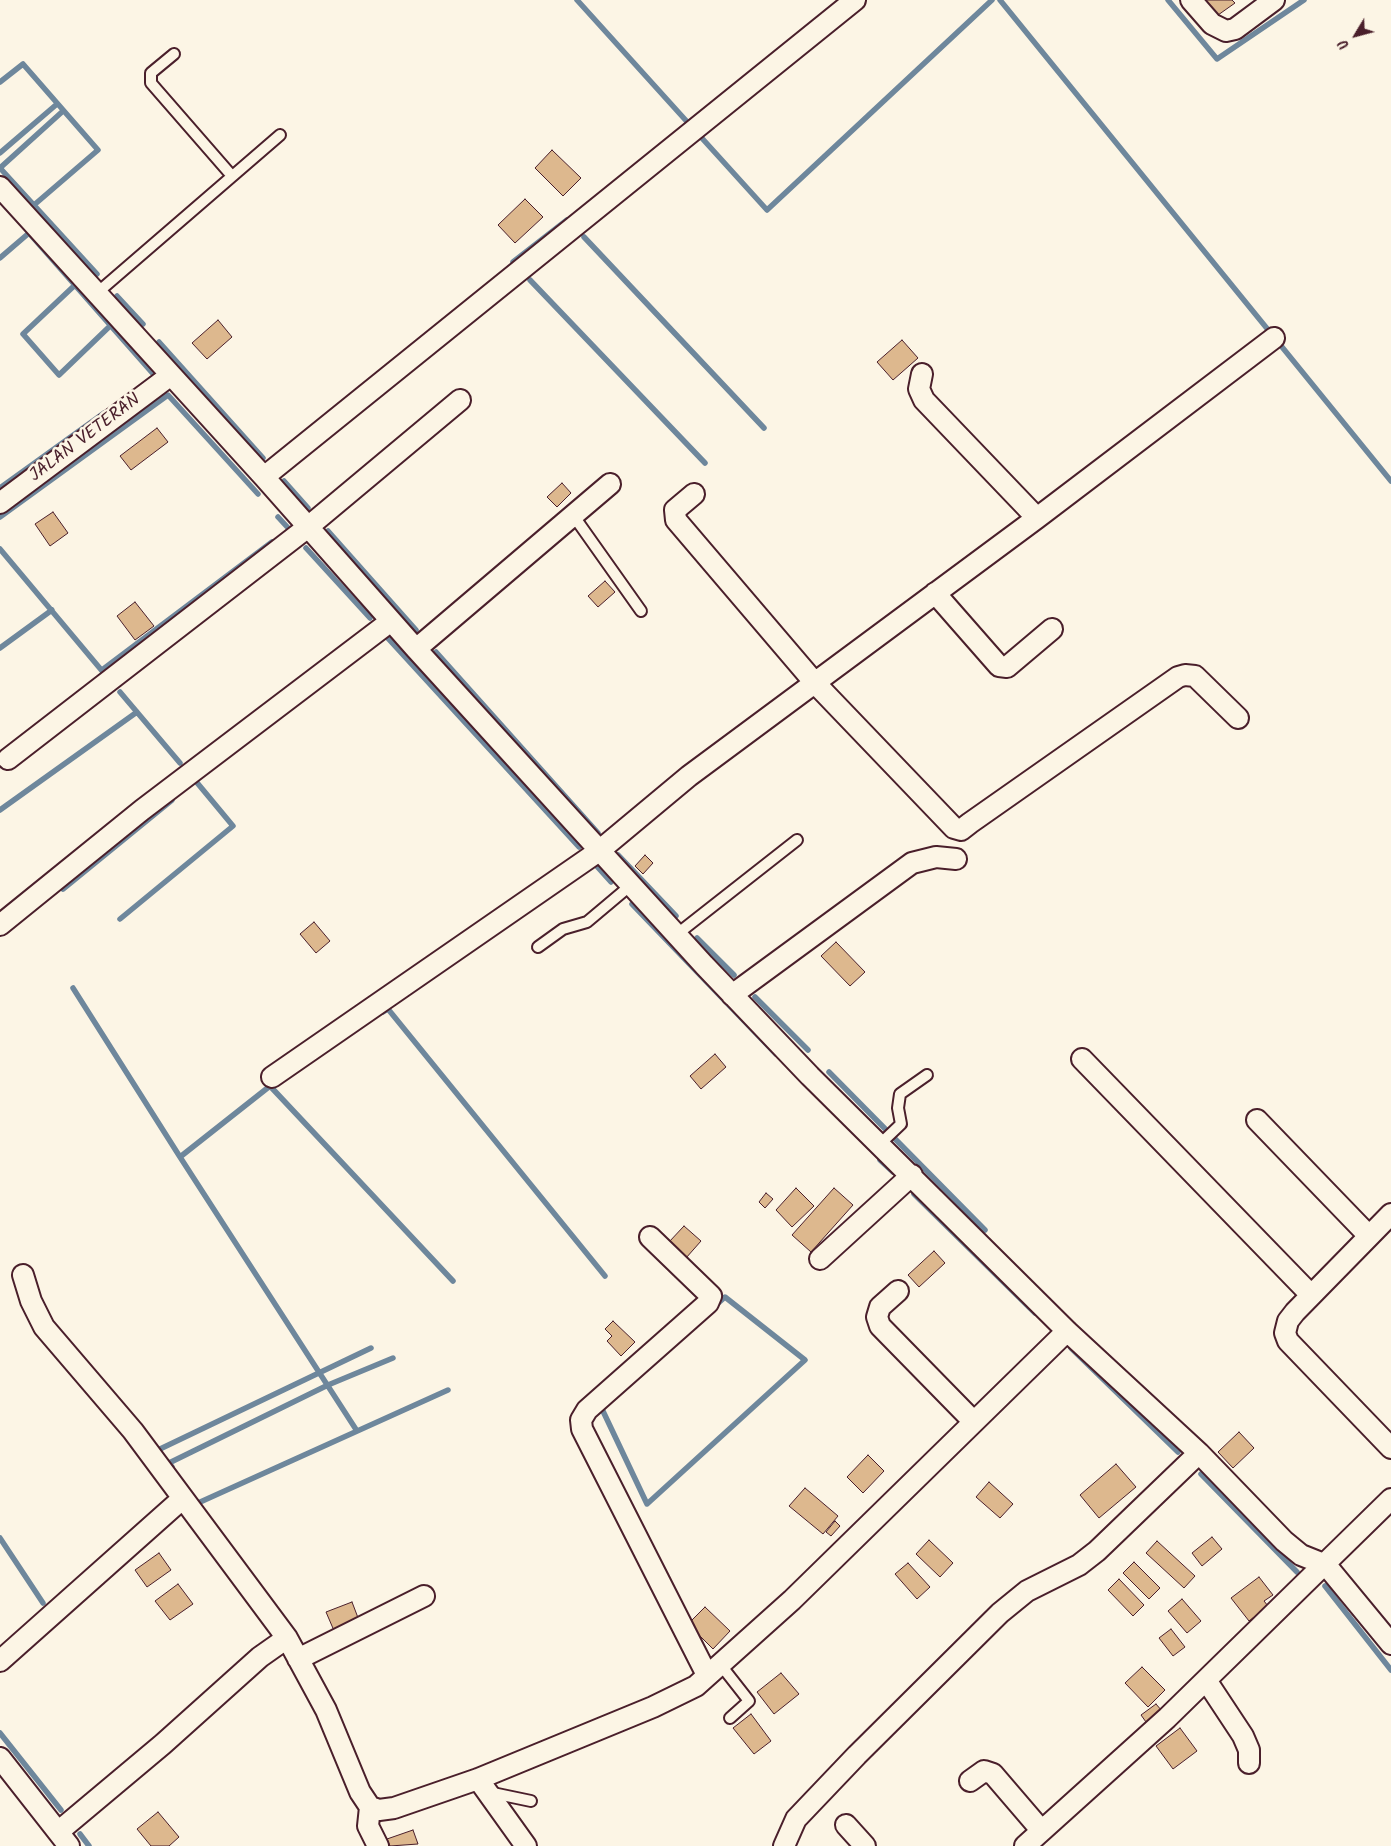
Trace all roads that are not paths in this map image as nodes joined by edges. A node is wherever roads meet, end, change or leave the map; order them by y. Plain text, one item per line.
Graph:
1 (855, 0) edge
2 (1191, 0) edge
3 (1274, 0) edge
4 (174, 54) dead end
5 (280, 135) dead end
6 (232, 176) junction
7 (0, 187) edge
8 (97, 293) junction
9 (1274, 338) dead end
10 (922, 374) dead end
11 (171, 375) junction
12 (460, 400) dead end
13 (264, 477) junction
14 (610, 484) dead end
15 (694, 494) dead end
16 (0, 503) edge
17 (573, 515) junction
18 (1036, 518) junction
19 (308, 527) junction
20 (935, 593) junction
21 (640, 611) dead end
22 (391, 621) junction
23 (1052, 629) dead end
24 (416, 650) junction
25 (815, 683) junction
26 (1238, 718) dead end
27 (8, 760) dead end
28 (797, 840) dead end
29 (599, 851) junction
30 (956, 859) dead end
31 (631, 885) junction
32 (0, 925) edge
33 (676, 935) junction
34 (538, 947) dead end
35 (732, 995) junction
36 (1082, 1059) dead end
37 (927, 1075) dead end
38 (272, 1077) dead end
39 (1257, 1120) dead end
40 (880, 1144) junction
41 (912, 1175) junction
42 (1391, 1214) edge
43 (1369, 1236) junction
44 (650, 1237) dead end
45 (820, 1259) dead end
46 (23, 1276) dead end
47 (898, 1291) dead end
48 (1311, 1295) junction
49 (1067, 1331) junction
50 (974, 1422) junction
51 (1391, 1448) edge
52 (1199, 1453) junction
53 (182, 1499) junction
54 (1391, 1499) edge
55 (1326, 1565) junction
56 (424, 1596) dead end
57 (287, 1638) junction
58 (1391, 1644) edge
59 (298, 1659) junction
60 (0, 1661) edge
61 (713, 1669) junction
62 (1206, 1680) junction
63 (730, 1718) dead end
64 (0, 1758) edge
65 (1249, 1763) dead end
66 (970, 1781) dead end
67 (483, 1785) junction
68 (531, 1800) dead end
69 (370, 1807) junction
70 (846, 1825) dead end
71 (1041, 1830) junction
72 (64, 1839) edge
73 (378, 1846) edge
74 (526, 1846) edge
75 (784, 1846) edge
76 (865, 1846) edge
77 (1025, 1846) edge

1 - 13 street
2 - 3 street
4 - 6 lane
5 - 6 lane
6 - 8 lane
7 - 8 street
8 - 11 street
9 - 18 street
10 - 18 street
11 - 13 street
11 - 16 street, JALAN VETERAN
12 - 19 street
13 - 19 street
14 - 17 street
15 - 25 street
17 - 21 lane
17 - 24 street
18 - 20 street
19 - 22 street
19 - 27 street
20 - 23 street
20 - 25 street
22 - 24 street
22 - 32 street
24 - 29 street
25 - 26 street
25 - 29 street
28 - 33 lane
29 - 31 street
29 - 38 street
30 - 35 street
31 - 33 street
31 - 34 lane
33 - 35 street
35 - 40 street
36 - 48 street
37 - 40 lane
39 - 43 street
40 - 41 street
41 - 45 street
41 - 49 street
42 - 43 street
43 - 48 street
44 - 61 street
46 - 53 street
47 - 50 street
48 - 51 street
49 - 50 street
49 - 52 street
50 - 61 street
52 - 55 street
52 - 75 street
53 - 57 street
53 - 60 street
54 - 55 street
55 - 58 street
55 - 62 street
56 - 59 street
57 - 59 street
57 - 72 street
59 - 69 street
61 - 63 lane
61 - 67 street
62 - 65 street
62 - 71 street
64 - 72 street
66 - 71 street
67 - 68 lane
67 - 69 street
67 - 74 street
69 - 73 street
70 - 76 street
71 - 77 street

